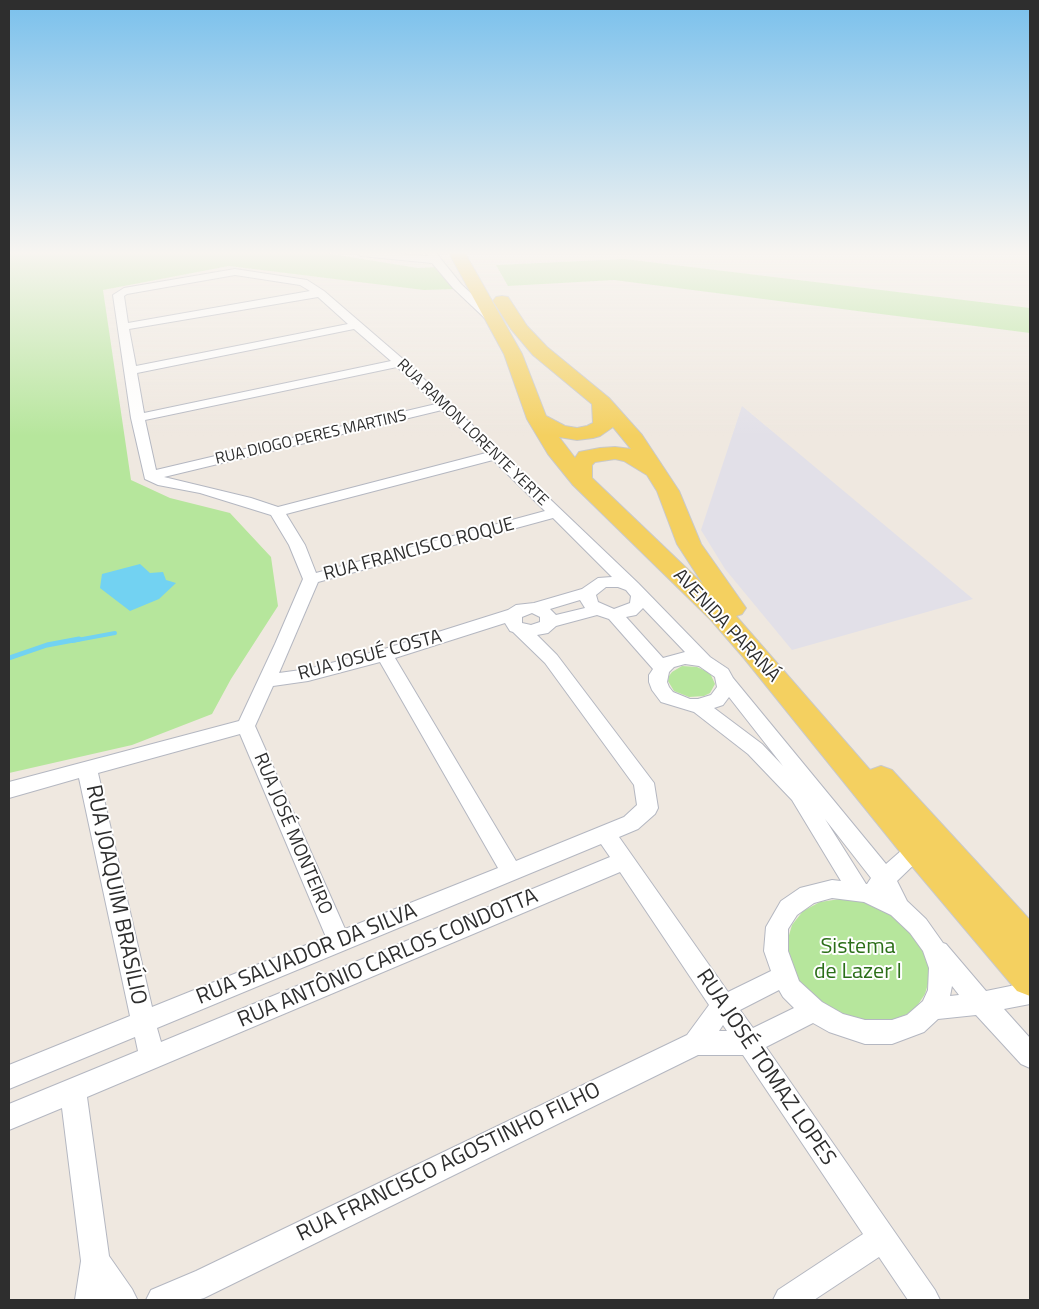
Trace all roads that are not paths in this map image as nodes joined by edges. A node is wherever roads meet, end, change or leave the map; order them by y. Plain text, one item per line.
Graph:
1 (122, 314) edge
2 (198, 314) edge
3 (345, 314) edge
4 (487, 314) edge
5 (491, 314) edge
6 (511, 314) edge
7 (496, 323) junction
8 (358, 325) junction
9 (124, 327) junction
10 (400, 363) junction
11 (130, 371) junction
12 (602, 402) junction
13 (444, 406) junction
14 (138, 418) junction
15 (538, 420) junction
16 (496, 455) junction
17 (207, 462) junction
18 (657, 472) junction
19 (150, 476) junction
20 (183, 480) junction
21 (581, 480) junction
22 (277, 512) junction
23 (555, 513) junction
24 (311, 579) junction
25 (636, 591) junction
26 (588, 594) junction
27 (534, 608) junction
28 (597, 610) junction
29 (614, 614) junction
30 (516, 622) junction
31 (546, 625) junction
32 (385, 655) junction
33 (551, 659) junction
34 (704, 661) junction
35 (662, 668) junction
36 (267, 680) junction
37 (726, 681) junction
38 (699, 706) junction
39 (246, 726) junction
40 (87, 768) junction
41 (9, 790) edge
42 (606, 834) junction
43 (917, 849) junction
44 (623, 861) junction
45 (511, 872) junction
46 (886, 879) junction
47 (863, 892) junction
48 (899, 908) junction
49 (339, 942) junction
50 (1030, 944) edge
51 (933, 946) junction
52 (784, 976) junction
53 (1030, 979) edge
54 (1030, 993) edge
55 (981, 1003) junction
56 (723, 1006) junction
57 (932, 1009) junction
58 (813, 1010) junction
59 (143, 1022) junction
60 (748, 1043) junction
61 (696, 1044) junction
62 (152, 1056) junction
63 (1030, 1056) edge
64 (9, 1076) edge
65 (72, 1090) junction
66 (9, 1117) edge
67 (882, 1238) junction
68 (95, 1261) junction
69 (194, 1292) edge
70 (90, 1300) edge
71 (119, 1300) edge
72 (162, 1300) edge
73 (788, 1300) edge
74 (925, 1300) edge

1 - 9 street, RUA RAMON LORENTE YERTE
2 - 9 street
3 - 8 street, RUA RAMON LORENTE YERTE
4 - 7 street
5 - 7 main road, AVENIDA PARANÁ
6 - 12 main road, AVENIDA PARANÁ
7 - 15 main road, AVENIDA PARANÁ
8 - 10 street, RUA RAMON LORENTE YERTE
8 - 11 street
9 - 11 street
10 - 13 street, RUA RAMON LORENTE YERTE
10 - 14 street
11 - 14 street
12 - 15 main road
12 - 18 main road, AVENIDA PARANÁ
13 - 16 street, RUA RAMON LORENTE YERTE
13 - 17 street, RUA DIOGO PERES MARTINS
14 - 19 street
15 - 21 main road, AVENIDA PARANÁ
16 - 22 street
16 - 23 street, RUA RAMON LORENTE YERTE
17 - 19 street, RUA DIOGO PERES MARTINS
17 - 20 street, RUA DIOGO PERES MARTINS
18 - 21 main road
18 - 50 main road, AVENIDA PARANÁ
19 - 20 street
20 - 22 street
21 - 43 main road, AVENIDA PARANÁ
22 - 24 street
23 - 24 street, RUA FRANCISCO ROQUE
23 - 25 street, RUA RAMON LORENTE YERTE
24 - 36 street
25 - 26 street
25 - 29 street
25 - 34 street, RUA RAMON LORENTE YERTE
26 - 27 street
26 - 28 street
27 - 30 street
27 - 31 street
28 - 29 street
28 - 31 street
29 - 35 street
30 - 31 street
30 - 32 street, RUA JOSUÉ COSTA
30 - 33 street
31 - 33 street
32 - 36 street, RUA JOSUÉ COSTA
32 - 45 street
33 - 42 street
34 - 35 street
34 - 37 street
35 - 38 street
36 - 39 street
37 - 38 street
37 - 46 street
38 - 47 street
39 - 40 street
39 - 49 street, RUA JOSÉ MONTEIRO
40 - 41 street
40 - 59 street, RUA JOAQUIM BRASÍLIO
42 - 44 street, RUA JOSÉ TOMAZ LOPES
42 - 45 street, RUA SALVADOR DA SILVA
43 - 46 street
43 - 53 main road, AVENIDA PARANÁ
44 - 56 street, RUA JOSÉ TOMAZ LOPES
44 - 62 street, RUA ANTÔNIO CARLOS CONDOTTA
45 - 49 street, RUA SALVADOR DA SILVA
46 - 47 street
46 - 48 street
47 - 48 street
47 - 52 street
48 - 51 street
49 - 59 street, RUA SALVADOR DA SILVA
51 - 55 street
51 - 57 street
52 - 56 street, RUA FRANCISCO AGOSTINHO FILHO
52 - 58 street
54 - 55 street
55 - 57 street
55 - 63 street
56 - 60 street, RUA JOSÉ TOMAZ LOPES
56 - 61 street, RUA FRANCISCO AGOSTINHO FILHO
57 - 58 street
58 - 60 street, RUA FRANCISCO AGOSTINHO FILHO
59 - 62 street
59 - 64 street, RUA SALVADOR DA SILVA
60 - 61 street, RUA FRANCISCO AGOSTINHO FILHO
60 - 67 street, RUA JOSÉ TOMAZ LOPES
61 - 69 street, RUA FRANCISCO AGOSTINHO FILHO
62 - 65 street, RUA ANTÔNIO CARLOS CONDOTTA
65 - 66 street, RUA ANTÔNIO CARLOS CONDOTTA
65 - 68 street
67 - 73 street
67 - 74 street, RUA JOSÉ TOMAZ LOPES
68 - 70 street
68 - 71 street
69 - 72 street, RUA FRANCISCO AGOSTINHO FILHO

